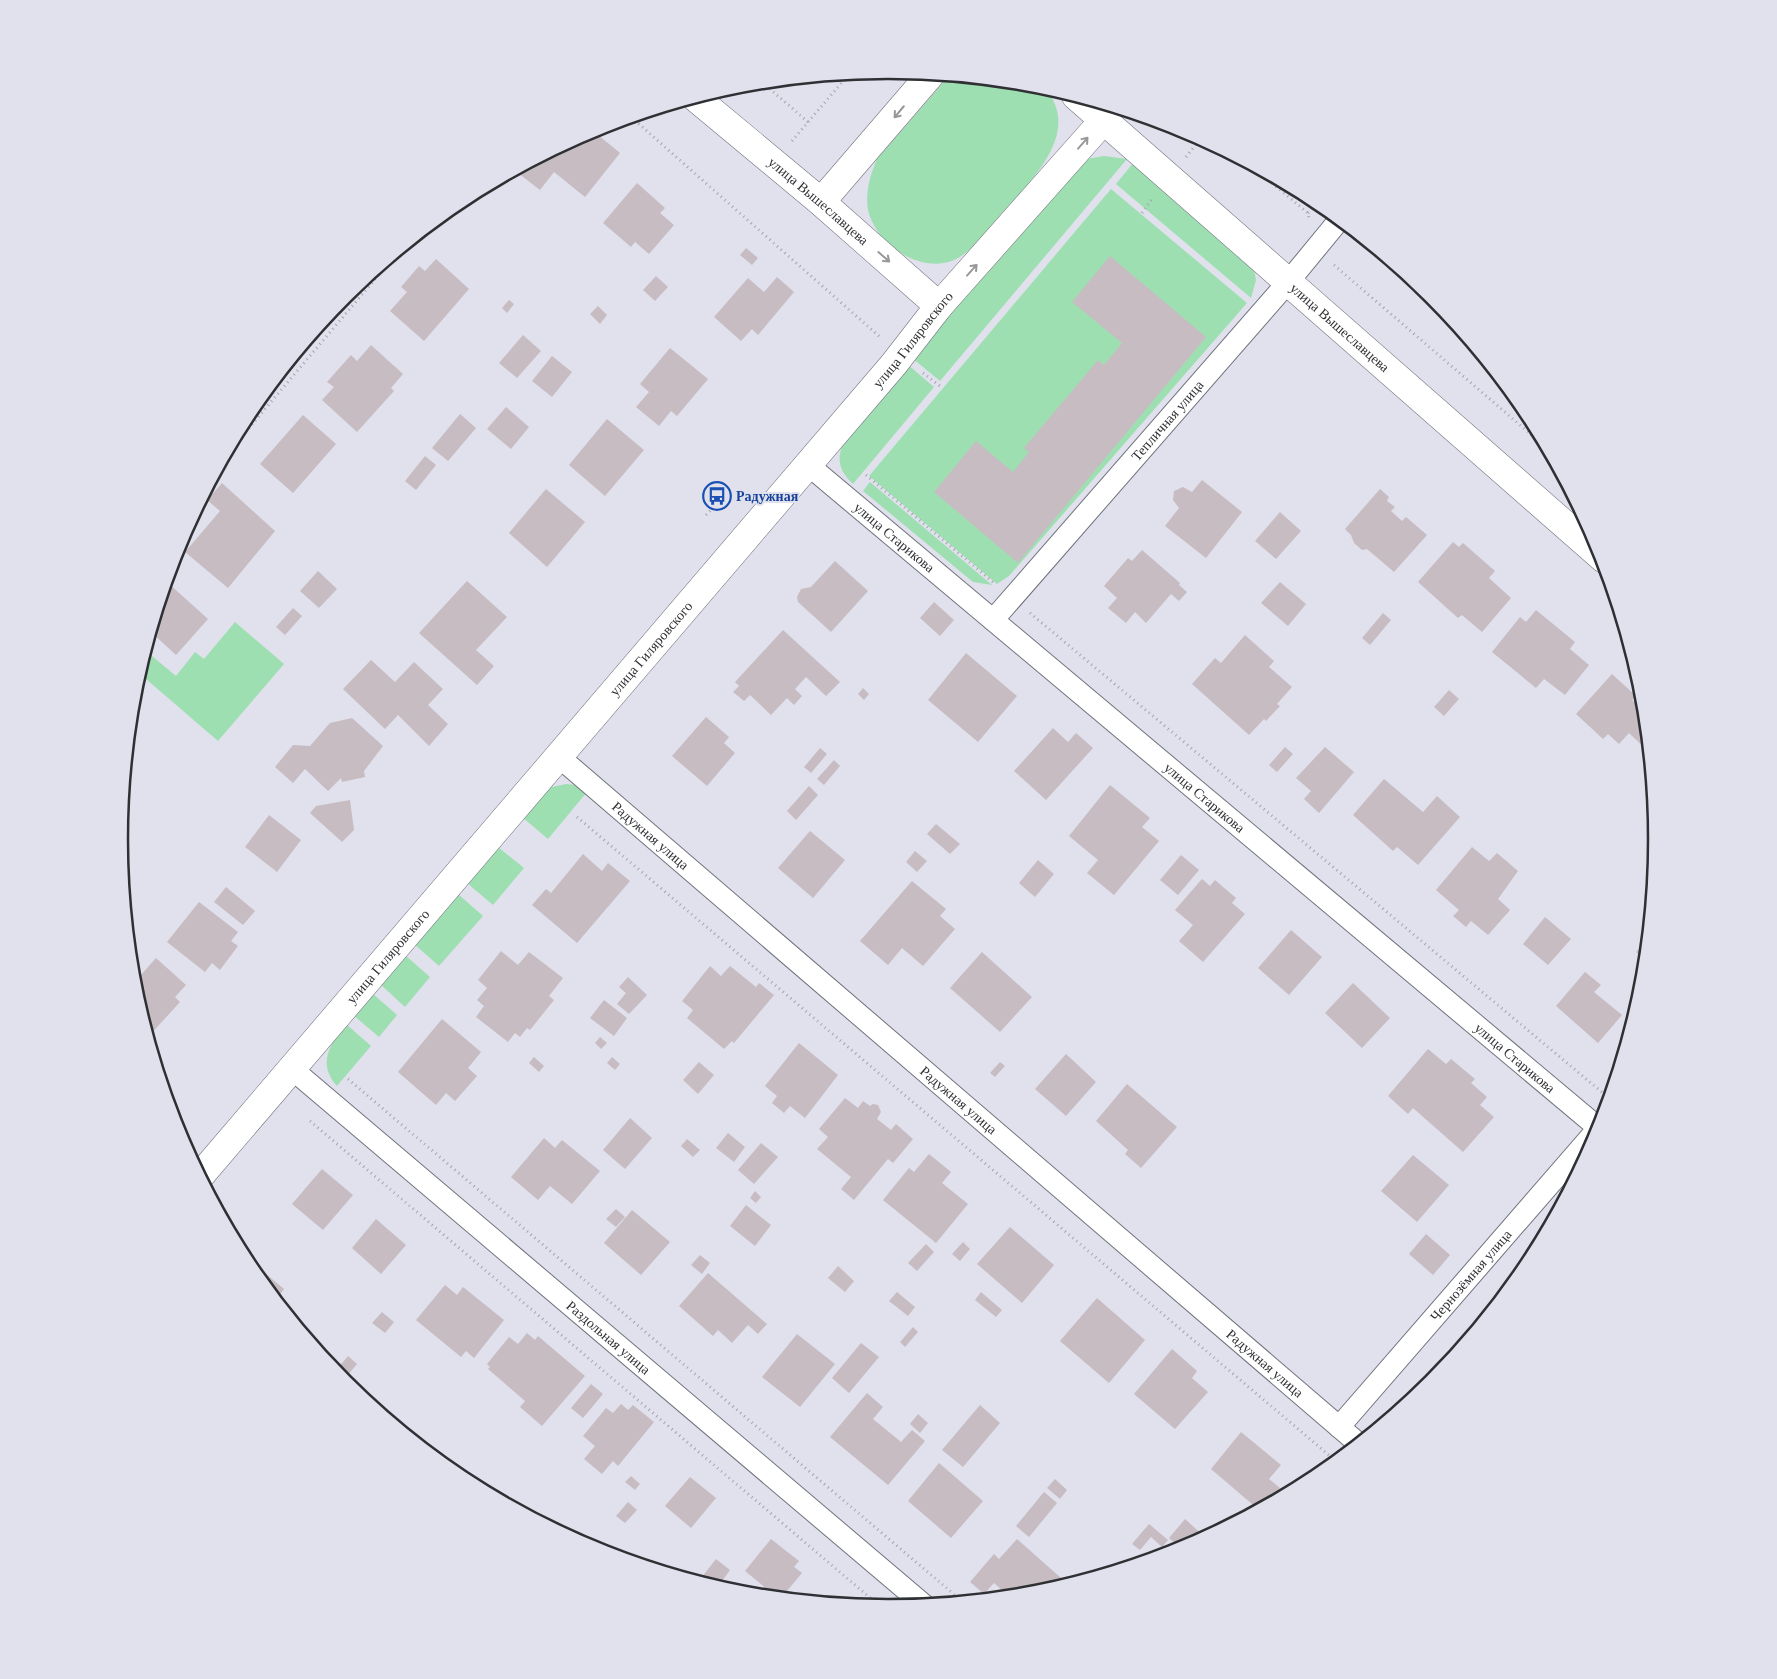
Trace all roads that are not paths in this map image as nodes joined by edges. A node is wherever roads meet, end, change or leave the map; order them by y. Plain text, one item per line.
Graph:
1 (925, 80) edge
2 (702, 103) edge
3 (1086, 105) edge
4 (1103, 121) junction
5 (821, 202) junction
6 (1335, 224) edge
7 (1289, 281) junction
8 (939, 306) junction
9 (808, 464) junction
10 (1579, 525) edge
11 (993, 620) junction
12 (558, 756) junction
13 (292, 1070) junction
14 (1594, 1123) edge
15 (1584, 1146) edge
16 (204, 1171) edge
17 (1339, 1427) junction
18 (1355, 1441) edge
19 (916, 1599) edge

1 -> 5 street
2 - 5 street, улица Вышеславцева
3 - 4 street, улица Вышеславцева
4 - 7 street, улица Вышеславцева
8 -> 4 street, улица Гиляровского
5 -> 8 street, улица Вышеславцева
6 - 7 street, Тепличная улица
7 - 10 street, улица Вышеславцева
7 - 11 street, Тепличная улица
8 - 9 street, улица Гиляровского
9 - 11 street, улица Старикова
9 - 12 street, улица Гиляровского
11 - 14 street, улица Старикова
12 - 13 street, улица Гиляровского
12 - 17 street, Радужная улица
13 - 16 street, улица Гиляровского
13 - 19 street, Раздольная улица
15 - 17 street, Чернозёмная улица
17 - 18 street, Радужная улица

